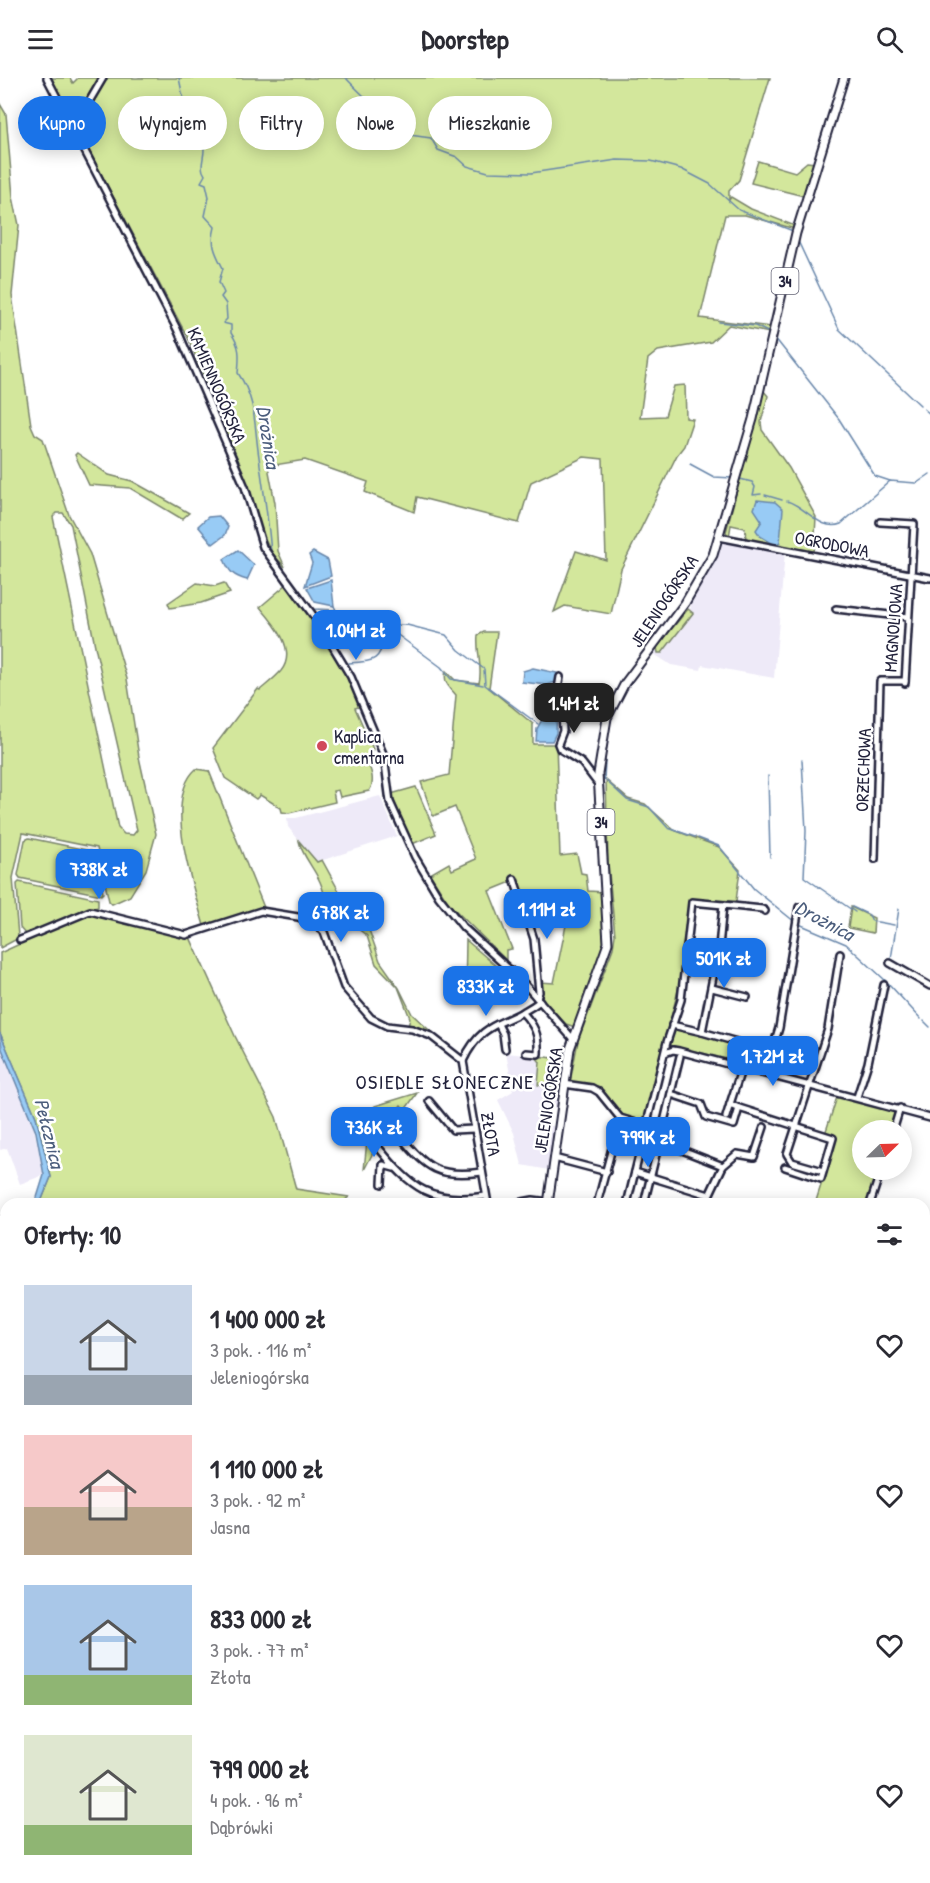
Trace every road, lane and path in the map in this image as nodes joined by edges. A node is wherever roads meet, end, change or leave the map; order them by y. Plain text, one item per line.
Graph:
1 (46, 78) edge
2 (103, 78) edge
3 (844, 78) edge
4 (56, 96) edge
5 (92, 96) edge
6 (84, 150) edge
7 (728, 508) junction
8 (880, 522) dead end
9 (719, 537) junction
10 (728, 538) junction
11 (911, 576) junction
12 (930, 578) edge
13 (836, 609) dead end
14 (908, 617) junction
15 (560, 677) dead end
16 (880, 681) joint
17 (598, 783) junction
18 (875, 859) dead end
19 (514, 879) dead end
20 (723, 905) junction
21 (799, 907) dead end
22 (765, 911) dead end
23 (20, 940) dead end
24 (719, 947) junction
25 (757, 951) dead end
26 (840, 954) dead end
27 (890, 963) dead end
28 (885, 985) dead end
29 (930, 986) edge
30 (712, 988) junction
31 (747, 997) dead end
32 (538, 1000) junction
33 (522, 1012) junction
34 (498, 1024) junction
35 (672, 1025) junction
36 (578, 1028) junction
37 (564, 1029) junction
38 (702, 1032) junction
39 (573, 1039) junction
40 (737, 1042) dead end
41 (505, 1049) dead end
42 (526, 1053) dead end
43 (664, 1054) junction
44 (680, 1056) dead end
45 (463, 1061) junction
46 (742, 1067) junction
47 (765, 1073) junction
48 (564, 1084) junction
49 (810, 1085) junction
50 (670, 1094) junction
51 (857, 1097) junction
52 (429, 1101) dead end
53 (730, 1104) junction
54 (739, 1108) junction
55 (900, 1108) junction
56 (726, 1117) dead end
57 (620, 1118) junction
58 (930, 1118) edge
59 (896, 1120) edge
60 (646, 1126) junction
61 (796, 1126) junction
62 (764, 1127) dead end
63 (474, 1129) junction
64 (400, 1136) dead end
65 (659, 1141) junction
66 (378, 1147) dead end
67 (554, 1158) junction
68 (723, 1166) junction
69 (785, 1167) dead end
70 (396, 1169) junction
71 (823, 1171) junction
72 (482, 1172) junction
73 (607, 1172) junction
74 (635, 1172) junction
75 (650, 1177) junction
76 (877, 1180) edge
77 (382, 1184) dead end
78 (709, 1195) junction
79 (486, 1196) joint
80 (441, 1198) edge
81 (472, 1198) edge
82 (549, 1198) edge
83 (599, 1198) edge
84 (628, 1198) edge
85 (645, 1198) edge
86 (708, 1198) edge
87 (872, 1198) edge

1 - 4 street, KAMIENNOGÓRSKA
2 - 5 street
3 - 7 main road, 34
6 - 32 street, KAMIENNOGÓRSKA
7 - 9 main road, 34
7 - 10 street
8 - 11 street, MAGNOLIOWA
9 - 10 street, OGRODOWA
9 - 17 main road, JELENIOGÓRSKA / 34
10 - 11 street, OGRODOWA
11 - 12 street, OGRODOWA
11 - 14 street, MAGNOLIOWA
13 - 14 street
14 - 16 street, MAGNOLIOWA
15 - 17 street
16 - 18 street, ORZECHOWA
17 - 36 main road, JELENIOGÓRSKA / 34
19 - 32 street
20 - 22 street
20 - 24 street
20 - 35 street
21 - 47 street
23 - 45 street
24 - 25 street
24 - 30 street
26 - 49 street
27 - 29 street
28 - 51 street
30 - 31 street
30 - 38 street
32 - 33 street
32 - 37 street, KAMIENNOGÓRSKA
33 - 34 street
33 - 42 street
34 - 41 street
34 - 45 street
35 - 38 street
35 - 43 street
36 - 37 street
36 - 39 main road, JELENIOGÓRSKA / 34
37 - 39 street, KAMIENNOGÓRSKA
38 - 40 street
39 - 48 main road, JELENIOGÓRSKA / 34
43 - 46 street
43 - 60 street
44 - 50 street
45 - 63 street, ZŁOTA
46 - 47 street
46 - 53 street
47 - 49 street
48 - 57 street
48 - 67 main road, JELENIOGÓRSKA / 34
49 - 51 street
49 - 61 street
50 - 54 street
50 - 65 street
51 - 55 street
52 - 63 street
53 - 54 street
53 - 56 street
54 - 61 street
55 - 58 street
55 - 59 street
57 - 60 street
57 - 73 street
60 - 74 street
61 - 71 street
61 - 71 street
62 - 68 street
63 - 72 street, ZŁOTA
64 - 72 street
65 - 68 street
65 - 75 street
66 - 70 street
67 - 73 street
67 - 82 main road, JELENIOGÓRSKA / 34
68 - 78 street
69 - 71 street
70 - 77 street
70 - 80 street
72 - 79 street, ZŁOTA
73 - 83 street
74 - 75 street
74 - 84 street
75 - 78 street
75 - 85 street
76 - 87 street
78 - 86 street
79 - 81 street

